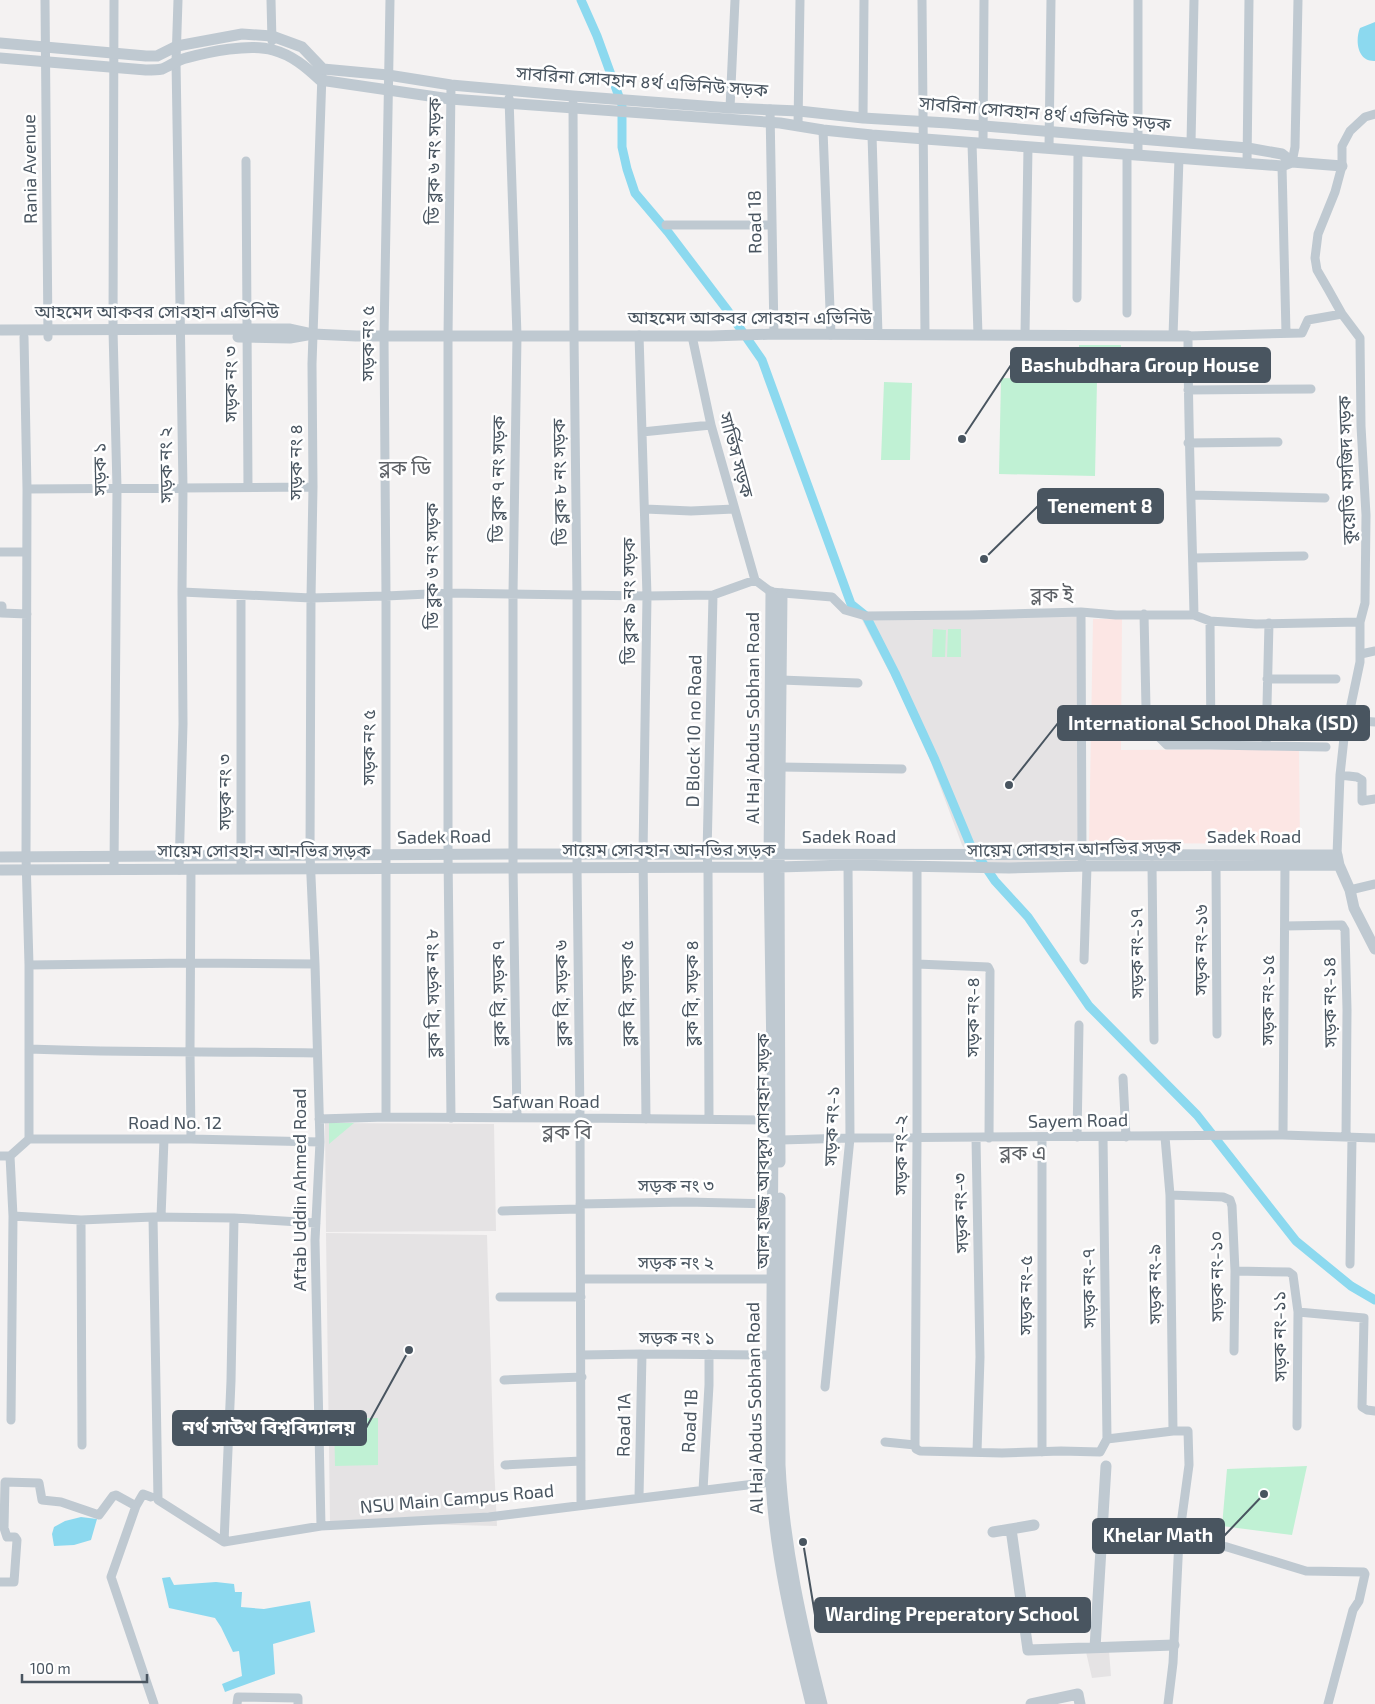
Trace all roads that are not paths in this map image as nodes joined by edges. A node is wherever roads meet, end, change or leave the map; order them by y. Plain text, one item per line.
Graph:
1 (45, 0) edge
2 (114, 0) edge
3 (178, 0) edge
4 (271, 0) edge
5 (390, 0) edge
6 (735, 0) edge
7 (800, 0) edge
8 (864, 0) edge
9 (922, 0) edge
10 (984, 0) edge
11 (1051, 0) edge
12 (1138, 0) edge
13 (1194, 0) edge
14 (1250, 0) edge
15 (1298, 0) edge
16 (272, 36) junction
17 (0, 43) edge
18 (177, 46) junction
19 (45, 47) junction
20 (272, 49) junction
21 (114, 54) junction
22 (0, 58) edge
23 (176, 60) junction
24 (45, 62) junction
25 (114, 67) junction
26 (323, 68) junction
27 (388, 75) junction
28 (320, 80) junction
29 (451, 85) junction
30 (388, 89) junction
31 (509, 90) junction
32 (450, 99) junction
33 (574, 102) junction
34 (510, 103) junction
35 (630, 106) junction
36 (730, 108) junction
37 (770, 109) junction
38 (799, 111) junction
39 (1375, 114) edge
40 (863, 118) junction
41 (770, 122) junction
42 (922, 122) junction
43 (798, 125) junction
44 (984, 127) junction
45 (824, 130) junction
46 (1049, 132) junction
47 (872, 135) junction
48 (922, 139) junction
49 (1138, 139) junction
50 (978, 143) junction
51 (1191, 144) junction
52 (1028, 147) junction
53 (1049, 148) junction
54 (1248, 148) junction
55 (1078, 151) junction
56 (1132, 154) junction
57 (1179, 158) junction
58 (246, 161) dead end
59 (1247, 164) junction
60 (1287, 164) junction
61 (1342, 166) junction
62 (772, 224) junction
63 (666, 225) dead end
64 (1077, 298) dead end
65 (1127, 313) dead end
66 (1342, 314) junction
67 (0, 330) edge
68 (113, 333) junction
69 (180, 333) junction
70 (247, 333) junction
71 (1286, 333) junction
72 (48, 334) junction
73 (313, 334) junction
74 (774, 334) junction
75 (639, 335) junction
76 (831, 335) junction
77 (878, 335) junction
78 (925, 335) junction
79 (978, 335) junction
80 (1025, 335) junction
81 (384, 336) junction
82 (517, 336) junction
83 (574, 336) junction
84 (692, 336) junction
85 (1173, 336) junction
86 (1188, 336) junction
87 (448, 337) junction
88 (0, 338) edge
89 (24, 338) junction
90 (1311, 389) dead end
91 (1188, 390) junction
92 (711, 425) junction
93 (642, 432) junction
94 (1278, 442) dead end
95 (1188, 443) junction
96 (183, 487) junction
97 (248, 487) junction
98 (313, 487) junction
99 (117, 488) junction
100 (27, 489) junction
101 (1192, 495) junction
102 (1325, 498) dead end
103 (645, 509) junction
104 (734, 509) junction
105 (1370, 515) edge
106 (0, 552) edge
107 (26, 552) junction
108 (1304, 556) dead end
109 (1193, 558) junction
110 (755, 580) junction
111 (182, 592) junction
112 (448, 593) junction
113 (776, 593) junction
114 (513, 594) junction
115 (241, 595) junction
116 (577, 595) junction
117 (713, 595) junction
118 (386, 596) junction
119 (647, 596) junction
120 (311, 598) junction
121 (1365, 603) junction
122 (1375, 604) edge
123 (0, 606) edge
124 (1081, 612) junction
125 (27, 614) junction
126 (1144, 614) junction
127 (1194, 614) junction
128 (1210, 621) junction
129 (1360, 622) junction
130 (1269, 623) junction
131 (1375, 651) edge
132 (1360, 654) junction
133 (1267, 679) junction
134 (1336, 679) dead end
135 (781, 680) junction
136 (858, 683) dead end
137 (1347, 720) junction
138 (1375, 722) edge
139 (1211, 745) junction
140 (1266, 746) junction
141 (1326, 747) dead end
142 (781, 767) junction
143 (902, 769) dead end
144 (1340, 775) junction
145 (1375, 799) edge
146 (448, 854) junction
147 (513, 854) junction
148 (577, 854) junction
149 (643, 854) junction
150 (707, 854) junction
151 (775, 854) junction
152 (1081, 854) junction
153 (310, 855) junction
154 (386, 855) junction
155 (242, 856) junction
156 (0, 857) edge
157 (26, 857) junction
158 (115, 857) junction
159 (181, 857) junction
160 (1338, 860) junction
161 (848, 865) junction
162 (1216, 865) junction
163 (1286, 865) junction
164 (917, 866) junction
165 (1085, 866) junction
166 (1152, 866) junction
167 (643, 867) junction
168 (708, 867) junction
169 (774, 867) junction
170 (385, 868) junction
171 (448, 868) junction
172 (513, 868) junction
173 (577, 868) junction
174 (185, 869) junction
175 (241, 869) junction
176 (310, 869) junction
177 (0, 870) edge
178 (27, 870) junction
179 (114, 870) junction
180 (1375, 884) edge
181 (1350, 890) junction
182 (1285, 926) junction
183 (1374, 945) edge
184 (1084, 960) dead end
185 (190, 963) junction
186 (315, 964) junction
187 (917, 964) junction
188 (29, 965) junction
189 (1079, 1025) dead end
190 (1217, 1034) dead end
191 (1154, 1040) dead end
192 (29, 1049) junction
193 (190, 1051) junction
194 (316, 1053) junction
195 (1123, 1078) dead end
196 (386, 1117) junction
197 (451, 1118) junction
198 (517, 1118) junction
199 (580, 1118) junction
200 (319, 1119) junction
201 (646, 1119) junction
202 (709, 1119) junction
203 (772, 1120) junction
204 (1283, 1135) junction
205 (1165, 1136) junction
206 (1077, 1137) junction
207 (1103, 1137) junction
208 (1126, 1137) junction
209 (1349, 1137) junction
210 (850, 1138) junction
211 (976, 1138) junction
212 (989, 1138) junction
213 (1042, 1138) junction
214 (1375, 1138) edge
215 (29, 1139) junction
216 (164, 1139) junction
217 (191, 1139) junction
218 (917, 1139) junction
219 (780, 1140) junction
220 (320, 1142) junction
221 (5, 1156) edge
222 (1170, 1196) junction
223 (773, 1204) junction
224 (580, 1206) junction
225 (502, 1211) dead end
226 (13, 1216) junction
227 (157, 1217) junction
228 (234, 1218) junction
229 (81, 1220) junction
230 (316, 1223) junction
231 (1350, 1264) dead end
232 (1235, 1271) junction
233 (581, 1279) junction
234 (771, 1279) junction
235 (500, 1297) dead end
236 (581, 1297) junction
237 (1298, 1312) junction
238 (1234, 1351) dead end
239 (642, 1354) junction
240 (708, 1354) junction
241 (581, 1355) junction
242 (772, 1355) junction
243 (582, 1377) junction
244 (504, 1380) dead end
245 (824, 1387) dead end
246 (1375, 1411) edge
247 (11, 1420) dead end
248 (1297, 1426) dead end
249 (1173, 1431) junction
250 (1107, 1438) junction
251 (885, 1442) dead end
252 (82, 1445) dead end
253 (914, 1445) junction
254 (977, 1452) junction
255 (1042, 1452) junction
256 (581, 1461) junction
257 (504, 1465) dead end
258 (1106, 1466) dead end
259 (771, 1482) junction
260 (703, 1490) junction
261 (639, 1497) junction
262 (154, 1499) junction
263 (582, 1505) junction
264 (136, 1506) junction
265 (1034, 1525) dead end
266 (321, 1526) junction
267 (1179, 1539) junction
268 (224, 1542) junction
269 (0, 1582) edge
270 (1174, 1645) junction
271 (1095, 1648) junction
272 (154, 1704) edge
273 (237, 1704) edge
274 (298, 1704) edge
275 (812, 1704) edge
276 (822, 1704) edge
277 (1031, 1704) edge
278 (1080, 1704) edge
279 (1168, 1704) edge
280 (1328, 1704) edge

1 - 19 street, Rania Avenue
2 - 21 street, সড়ক ১
3 - 18 street, সড়ক নং ২
4 - 16 street
5 - 27 street, সড়ক নং ৫
6 - 36 street
7 - 38 street
8 - 40 street
9 - 42 street
10 - 44 street
11 - 46 street
12 - 49 street
13 - 51 street
14 - 54 street
15 - 60 street
16 - 18 street
16 - 20 street
16 - 26 street
17 - 19 street
18 - 21 street
18 - 23 street, সড়ক নং ২
19 - 21 street
19 - 24 street, Rania Avenue
20 - 23 street
20 - 28 street
21 - 25 street, সড়ক ১
22 - 24 street
23 - 25 street
23 - 69 street, সড়ক নং ২
24 - 25 street
24 - 72 street, Rania Avenue
25 - 68 street, সড়ক ১
26 - 27 street, সাবরিনা সোবহান ৪র্থ এভিনিউ সড়ক
26 - 28 street, সড়ক নং ৪
27 - 29 street, সাবরিনা সোবহান ৪র্থ এভিনিউ সড়ক
27 - 30 street, সড়ক নং ৫
28 - 30 street, সাবরিনা সোবহান ৪র্থ এভিনিউ সড়ক
28 - 73 street, সড়ক নং ৪
29 - 31 street, সাবরিনা সোবহান ৪র্থ এভিনিউ সড়ক
29 - 32 street, ডি ব্লক ৬ নং সড়ক
30 - 32 street, সাবরিনা সোবহান ৪র্থ এভিনিউ সড়ক
30 - 81 street, সড়ক নং ৫
31 - 33 street, সাবরিনা সোবহান ৪র্থ এভিনিউ সড়ক
31 - 34 street, ডি ব্লক ৭ নং সড়ক
32 - 34 street, সাবরিনা সোবহান ৪র্থ এভিনিউ সড়ক
32 - 87 street, ডি ব্লক ৬ নং সড়ক
33 - 34 street, সাবরিনা সোবহান ৪র্থ এভিনিউ সড়ক
33 - 35 street, সাবরিনা সোবহান ৪র্থ এভিনিউ সড়ক
33 - 83 street, ডি ব্লক ৮ নং সড়ক
34 - 82 street, ডি ব্লক ৭ নং সড়ক
35 - 36 street, সাবরিনা সোবহান ৪র্থ এভিনিউ সড়ক
35 - 41 street, সাবরিনা সোবহান ৪র্থ এভিনিউ সড়ক
36 - 37 street, সাবরিনা সোবহান ৪র্থ এভিনিউ সড়ক
37 - 38 street, সাবরিনা সোবহান ৪র্থ এভিনিউ সড়ক
37 - 41 street, Road 18
38 - 40 street, সাবরিনা সোবহান ৪র্থ এভিনিউ সড়ক
38 - 43 street
39 - 61 street, কুয়েতি মসজিদ সড়ক
40 - 42 street, সাবরিনা সোবহান ৪র্থ এভিনিউ সড়ক
41 - 43 street, সাবরিনা সোবহান ৪র্থ এভিনিউ সড়ক
41 - 62 street, Road 18
42 - 44 street, সাবরিনা সোবহান ৪র্থ এভিনিউ সড়ক
42 - 48 street
43 - 45 street, সাবরিনা সোবহান ৪র্থ এভিনিউ সড়ক
44 - 46 street, সাবরিনা সোবহান ৪র্থ এভিনিউ সড়ক
44 - 50 street
45 - 47 street, সাবরিনা সোবহান ৪র্থ এভিনিউ সড়ক
45 - 76 street
46 - 49 street, সাবরিনা সোবহান ৪র্থ এভিনিউ সড়ক
46 - 53 street
47 - 48 street, সাবরিনা সোবহান ৪র্থ এভিনিউ সড়ক
47 - 77 street
48 - 50 street, সাবরিনা সোবহান ৪র্থ এভিনিউ সড়ক
48 - 78 street
49 - 51 street, সাবরিনা সোবহান ৪র্থ এভিনিউ সড়ক
49 - 56 street
50 - 52 street, সাবরিনা সোবহান ৪র্থ এভিনিউ সড়ক
50 - 79 street
51 - 54 street, সাবরিনা সোবহান ৪র্থ এভিনিউ সড়ক
52 - 53 street, সাবরিনা সোবহান ৪র্থ এভিনিউ সড়ক
52 - 80 street
53 - 55 street, সাবরিনা সোবহান ৪র্থ এভিনিউ সড়ক
54 - 59 street
54 - 60 street, সাবরিনা সোবহান ৪র্থ এভিনিউ সড়ক
55 - 56 street, সাবরিনা সোবহান ৪র্থ এভিনিউ সড়ক
55 - 64 street
56 - 57 street, সাবরিনা সোবহান ৪র্থ এভিনিউ সড়ক
56 - 65 street
57 - 59 street, সাবরিনা সোবহান ৪র্থ এভিনিউ সড়ক
57 - 85 street
58 - 70 street, সড়ক নং ৩
59 - 60 street, সাবরিনা সোবহান ৪র্থ এভিনিউ সড়ক
60 - 61 street, সাবরিনা সোবহান ৪র্থ এভিনিউ সড়ক
60 - 71 street
61 - 66 street, কুয়েতি মসজিদ সড়ক
62 - 63 street
62 - 74 street, Road 18
66 - 71 street
66 - 105 street, কুয়েতি মসজিদ সড়ক
67 - 72 street, আহমেদ আকবর সোবহান এভিনিউ
68 - 69 street, আহমেদ আকবর সোবহান এভিনিউ
68 - 72 street, আহমেদ আকবর সোবহান এভিনিউ
68 - 99 street, সড়ক ১
69 - 70 street, আহমেদ আকবর সোবহান এভিনিউ
69 - 96 street, সড়ক নং ২
70 - 73 street, আহমেদ আকবর সোবহান এভিনিউ
70 - 97 street, সড়ক নং ৩
71 - 86 street
72 - 89 street, আহমেদ আকবর সোবহান এভিনিউ
73 - 81 street, আহমেদ আকবর সোবহান এভিনিউ
73 - 98 street, সড়ক নং ৪
74 - 76 street, আহমেদ আকবর সোবহান এভিনিউ
74 - 84 street, আহমেদ আকবর সোবহান এভিনিউ
75 - 83 street, আহমেদ আকবর সোবহান এভিনিউ
75 - 84 street, আহমেদ আকবর সোবহান এভিনিউ
75 - 93 street, ডি ব্লক ৯ নং সড়ক
76 - 77 street, আহমেদ আকবর সোবহান এভিনিউ
77 - 78 street, আহমেদ আকবর সোবহান এভিনিউ
78 - 79 street, আহমেদ আকবর সোবহান এভিনিউ
79 - 80 street, আহমেদ আকবর সোবহান এভিনিউ
80 - 85 street, আহমেদ আকবর সোবহান এভিনিউ
81 - 87 street, আহমেদ আকবর সোবহান এভিনিউ
81 - 118 street, সড়ক নং ৫
82 - 83 street, আহমেদ আকবর সোবহান এভিনিউ
82 - 87 street, আহমেদ আকবর সোবহান এভিনিউ
82 - 114 street, ডি ব্লক ৭ নং সড়ক
83 - 116 street, ডি ব্লক ৮ নং সড়ক
84 - 92 street, সার্ভিস সড়ক
85 - 86 street, আহমেদ আকবর সোবহান এভিনিউ
86 - 91 street
87 - 112 street, ডি ব্লক ৬ নং সড়ক
88 - 89 street, আহমেদ আকবর সোবহান এভিনিউ
89 - 100 street
90 - 91 street
91 - 95 street
92 - 93 street
92 - 104 street, সার্ভিস সড়ক
93 - 103 street, ডি ব্লক ৯ নং সড়ক
94 - 95 street
95 - 101 street
96 - 97 street
96 - 99 street
96 - 111 street, সড়ক নং ২
97 - 98 street
98 - 120 street, সড়ক নং ৪
99 - 100 street
99 - 158 street, সড়ক ১
100 - 107 street
101 - 102 street
101 - 109 street
103 - 104 street
103 - 119 street, ডি ব্লক ৯ নং সড়ক
104 - 110 street, সার্ভিস সড়ক
105 - 121 street, কুয়েতি মসজিদ সড়ক
106 - 107 street
107 - 125 street
108 - 109 street
109 - 127 street
110 - 113 street
110 - 117 street
111 - 115 street
111 - 159 street, সড়ক নং ২
112 - 114 street
112 - 118 street
112 - 146 street, ডি ব্লক ৬ নং সড়ক
113 - 124 street
113 - 135 street
113 - 151 street, Al Haj Abdus Sobhan Road
114 - 116 street
114 - 147 street, ডি ব্লক ৭ নং সড়ক
115 - 120 street
115 - 155 street, সড়ক নং ৩
116 - 119 street
116 - 148 street, ডি ব্লক ৮ নং সড়ক
117 - 119 street
117 - 150 street, D Block 10 no Road
118 - 120 street
118 - 154 street, সড়ক নং ৫
119 - 149 street, ডি ব্লক ৯ নং সড়ক
120 - 153 street, সড়ক নং ৪
121 - 122 street
121 - 129 street, কুয়েতি মসজিদ সড়ক
123 - 125 street
124 - 126 street
124 - 152 street
125 - 157 street
126 - 127 street
126 - 139 street
127 - 128 street
128 - 130 street
128 - 139 street
129 - 130 street
129 - 132 street, কুয়েতি মসজিদ সড়ক
130 - 133 street
131 - 132 street
132 - 137 street, কুয়েতি মসজিদ সড়ক
133 - 134 street
133 - 140 street
135 - 136 street
135 - 142 street
137 - 138 street
137 - 144 street, কুয়েতি মসজিদ সড়ক
139 - 140 street
140 - 141 street
142 - 143 street
142 - 151 street
144 - 145 street
144 - 160 street, কুয়েতি মসজিদ সড়ক
146 - 147 street, Sadek Road
146 - 154 street, Sadek Road
146 - 171 street, ডি ব্লক ৬ নং সড়ক
147 - 148 street, Sadek Road
147 - 172 street, ডি ব্লক ৭ নং সড়ক
148 - 149 street, Sadek Road
148 - 173 street, ডি ব্লক ৮ নং সড়ক
149 - 150 street, Sadek Road
149 - 167 street, ডি ব্লক ৯ নং সড়ক
150 - 151 street, Sadek Road
150 - 168 street, D Block 10 no Road
151 - 152 street, Sadek Road
151 - 169 street, Al Haj Abdus Sobhan Road
152 - 160 street, Sadek Road
152 - 165 street
153 - 154 street, Sadek Road
153 - 155 street, Sadek Road
153 - 176 street, Aftab Uddin Ahmed Road
154 - 170 street, সড়ক নং ৫
155 - 159 street, Sadek Road
155 - 175 street, সড়ক নং ৩
156 - 157 street, সায়েম সোবহান আনভির সড়ক
157 - 158 street, সায়েম সোবহান আনভির সড়ক
157 - 178 street
158 - 159 street, সায়েম সোবহান আনভির সড়ক
158 - 179 street, সড়ক ১
159 - 174 street, সড়ক নং ২
160 - 163 street, সায়েম সোবহান আনভির সড়ক
160 - 181 street
161 - 164 street, সায়েম সোবহান আনভির সড়ক
161 - 169 street, সায়েম সোবহান আনভির সড়ক
161 - 210 street, সড়ক নং-১
162 - 163 street, সায়েম সোবহান আনভির সড়ক
162 - 166 street, সায়েম সোবহান আনভির সড়ক
162 - 190 street, সড়ক নং-১৬
163 - 182 street, সড়ক নং-১৫
164 - 165 street, সায়েম সোবহান আনভির সড়ক
164 - 187 street, সড়ক নং-২
165 - 166 street, সায়েম সোবহান আনভির সড়ক
165 - 184 street
166 - 191 street, সড়ক নং-১৭
167 - 168 street, সায়েম সোবহান আনভির সড়ক
167 - 173 street, সায়েম সোবহান আনভির সড়ক
167 - 201 street, ব্লক বি, সড়ক ৫
168 - 169 street, সায়েম সোবহান আনভির সড়ক
168 - 202 street, ব্লক বি, সড়ক ৪
169 - 203 street, Al Haj Abdus Sobhan Road
169 - 219 street, আল হাজ্জ আবদুস সোবহান সড়ক
170 - 171 street, সায়েম সোবহান আনভির সড়ক
170 - 176 street, সায়েম সোবহান আনভির সড়ক
170 - 196 street, সড়ক নং ৫
171 - 172 street, সায়েম সোবহান আনভির সড়ক
171 - 197 street, ব্লক বি, সড়ক নং ৮
172 - 173 street, সায়েম সোবহান আনভির সড়ক
172 - 198 street, ব্লক বি, সড়ক ৭
173 - 199 street, ব্লক বি, সড়ক ৬
174 - 175 street, সায়েম সোবহান আনভির সড়ক
174 - 179 street, সায়েম সোবহান আনভির সড়ক
174 - 185 street, সড়ক নং ২
175 - 176 street, সায়েম সোবহান আনভির সড়ক
176 - 186 street, Aftab Uddin Ahmed Road
177 - 178 street, সায়েম সোবহান আনভির সড়ক
178 - 179 street, সায়েম সোবহান আনভির সড়ক
178 - 188 street
180 - 181 street
181 - 183 street
182 - 204 street, সড়ক নং-১৫
182 - 209 street, সড়ক নং-১৪
185 - 186 street
185 - 188 street
185 - 193 street, সড়ক নং ২
186 - 194 street, Aftab Uddin Ahmed Road
187 - 212 street, সড়ক নং-৪
187 - 218 street, সড়ক নং-২
188 - 192 street
189 - 206 street
192 - 193 street
192 - 215 street
193 - 194 street
193 - 217 street, সড়ক নং ২
194 - 200 street, Aftab Uddin Ahmed Road
195 - 208 street
196 - 197 street, Safwan Road
196 - 200 street, Safwan Road
197 - 198 street, Safwan Road
198 - 199 street, Safwan Road
199 - 201 street, Safwan Road
199 - 224 street, ব্লক বি, সড়ক ৬
200 - 220 street, Aftab Uddin Ahmed Road
201 - 202 street, Safwan Road
202 - 203 street, Safwan Road
203 - 223 street, Al Haj Abdus Sobhan Road
204 - 205 street, Sayem Road
204 - 209 street, Sayem Road
205 - 208 street, Sayem Road
205 - 222 street, সড়ক নং-৯
206 - 207 street, Sayem Road
206 - 213 street, Sayem Road
207 - 208 street, Sayem Road
207 - 250 street, সড়ক নং-৭
209 - 214 street, Sayem Road
209 - 231 street
210 - 218 street, Sayem Road
210 - 219 street, Sayem Road
210 - 245 street, সড়ক নং-১
211 - 212 street, Sayem Road
211 - 218 street, Sayem Road
211 - 254 street, সড়ক নং-৩
212 - 213 street, Sayem Road
213 - 255 street, সড়ক নং-৫
215 - 216 street, Road No. 12
215 - 221 street
216 - 217 street, Road No. 12
216 - 227 street
217 - 220 street, Road No. 12
218 - 253 street, সড়ক নং-২
219 - 276 street, আল হাজ্জ আবদুস সোবহান সড়ক
220 - 230 street, Aftab Uddin Ahmed Road
221 - 226 street
222 - 232 street, সড়ক নং-১০
222 - 249 street, সড়ক নং-৯
223 - 224 street, সড়ক নং ৩
223 - 234 street, Al Haj Abdus Sobhan Road
224 - 225 street, সড়ক নং ৩
224 - 233 street, ব্লক বি, সড়ক ৬
226 - 229 street
226 - 247 street
227 - 228 street
227 - 229 street
227 - 262 street
228 - 230 street
228 - 268 street
229 - 252 street
230 - 266 street, Aftab Uddin Ahmed Road
232 - 237 street, সড়ক নং-১১
232 - 238 street, সড়ক নং-১০
233 - 234 street, সড়ক নং ২
233 - 236 street, ব্লক বি, সড়ক ৬
234 - 242 street, Al Haj Abdus Sobhan Road
235 - 236 street
236 - 241 street, ব্লক বি, সড়ক ৬
237 - 246 street
237 - 248 street, সড়ক নং-১১
239 - 240 street, সড়ক নং ১
239 - 241 street, সড়ক নং ১
239 - 261 street, Road 1A
240 - 242 street, সড়ক নং ১
240 - 260 street, Road 1B
241 - 243 street, ব্লক বি, সড়ক ৬
242 - 259 street, Al Haj Abdus Sobhan Road
243 - 244 street
243 - 256 street, ব্লক বি, সড়ক ৬
249 - 250 street
249 - 267 street
250 - 255 street
251 - 253 street
253 - 254 street
254 - 255 street
256 - 257 street
256 - 263 street, ব্লক বি, সড়ক ৬
258 - 271 street
259 - 260 street, NSU Main Campus Road
259 - 275 street, Al Haj Abdus Sobhan Road
260 - 261 street, NSU Main Campus Road
261 - 263 street, NSU Main Campus Road
262 - 264 street
262 - 268 street
263 - 266 street, NSU Main Campus Road
264 - 269 street
264 - 272 street
265 - 271 street
266 - 268 street, NSU Main Campus Road
267 - 270 street
267 - 280 street
270 - 271 street
270 - 279 street
273 - 274 street
277 - 278 street

